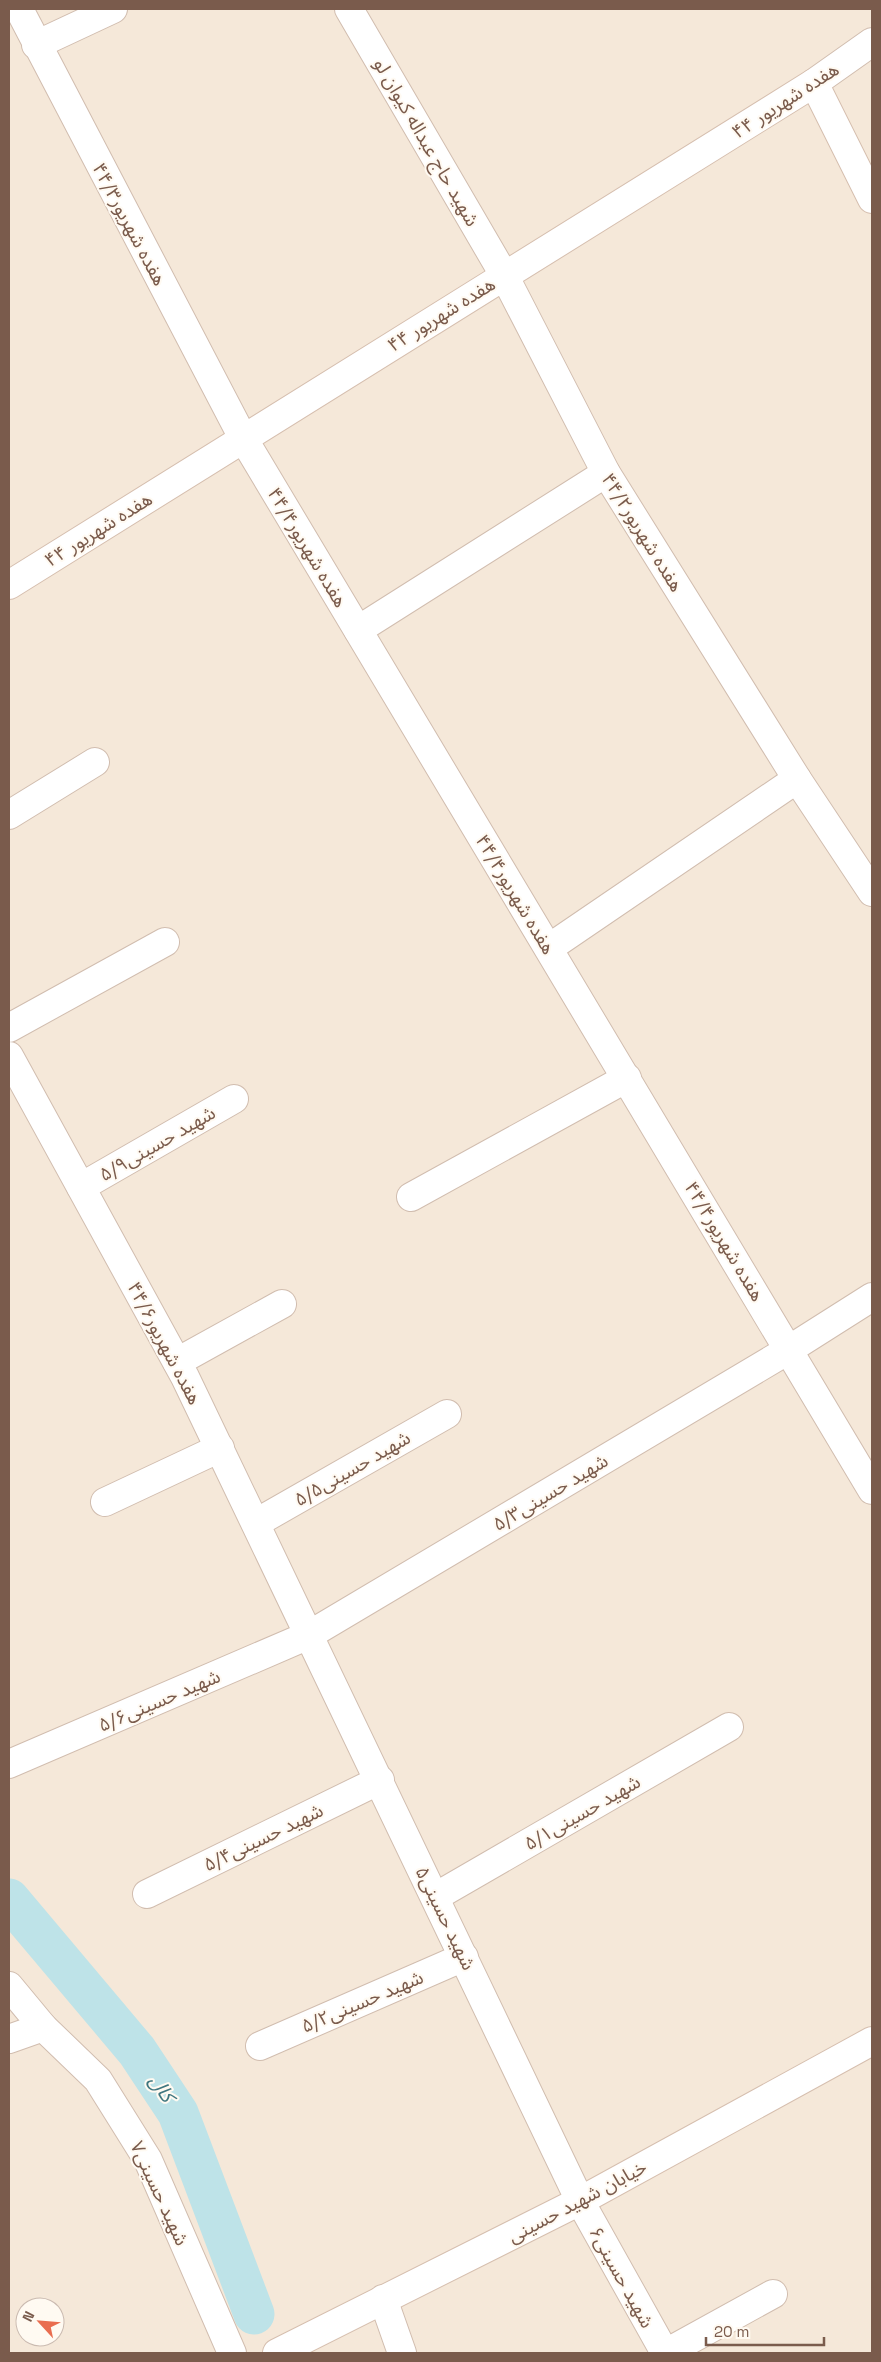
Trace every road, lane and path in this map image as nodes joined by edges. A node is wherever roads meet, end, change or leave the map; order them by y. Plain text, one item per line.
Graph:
1 (18, 9) edge
2 (113, 9) edge
3 (349, 9) edge
4 (872, 42) edge
5 (36, 45) junction
6 (814, 83) junction
7 (872, 199) edge
8 (504, 275) junction
9 (243, 438) junction
10 (606, 473) junction
11 (9, 585) edge
12 (358, 630) junction
13 (95, 762) dead end
14 (797, 779) junction
15 (9, 815) edge
16 (872, 892) edge
17 (165, 942) dead end
18 (549, 948) junction
19 (9, 1028) edge
20 (9, 1056) edge
21 (627, 1078) junction
22 (234, 1099) dead end
23 (81, 1187) junction
24 (410, 1197) dead end
25 (872, 1297) edge
26 (282, 1304) dead end
27 (790, 1350) junction
28 (177, 1362) junction
29 (447, 1414) dead end
30 (220, 1448) junction
31 (872, 1490) edge
32 (105, 1502) dead end
33 (256, 1523) junction
34 (310, 1636) junction
35 (729, 1727) dead end
36 (9, 1764) edge
37 (380, 1780) junction
38 (147, 1894) dead end
39 (435, 1897) junction
40 (464, 1957) junction
41 (9, 1986) edge
42 (44, 2027) junction
43 (9, 2039) edge
44 (872, 2041) edge
45 (260, 2046) dead end
46 (580, 2201) junction
47 (773, 2294) dead end
48 (383, 2299) junction
49 (232, 2353) edge
50 (277, 2353) edge
51 (402, 2353) edge
52 (665, 2353) edge

1 - 5 street, هفده شهریور۴۴/۳
2 - 5 street
3 - 8 street, شهید حاج عبداله کیوان لو
4 - 6 street, هفده شهریور ۴۴
5 - 9 street, هفده شهریور۴۴/۳
6 - 7 street
6 - 8 street, هفده شهریور ۴۴
8 - 9 street, هفده شهریور ۴۴
8 - 10 street, هفده شهریور۴۴/۲
9 - 11 street, هفده شهریور ۴۴
9 - 12 street, هفده شهریور۴۴/۴
10 - 12 street
10 - 14 street, هفده شهریور۴۴/۲
12 - 18 street, هفده شهریور۴۴/۴
13 - 15 street
14 - 16 street, هفده شهریور۴۴/۲
14 - 18 street
17 - 19 street
18 - 21 street, هفده شهریور۴۴/۴
20 - 23 street, هفده شهریور۴۴/۶
21 - 24 street
21 - 27 street, هفده شهریور۴۴/۴
22 - 23 street, شهید حسینی۵/۹
23 - 28 street, هفده شهریور۴۴/۶
25 - 27 street, شهید حسینی۵/۳
26 - 28 street
27 - 31 street, هفده شهریور۴۴/۴
27 - 34 street, شهید حسینی۵/۳
28 - 30 street, هفده شهریور۴۴/۶
29 - 33 street, شهید حسینی۵/۵
30 - 32 street
30 - 33 street, هفده شهریور۴۴/۶
33 - 34 street, هفده شهریور۴۴/۶
34 - 36 street, شهید حسینی۵/۶
34 - 37 street, شهید حسینی۵
35 - 39 street, شهید حسینی۵/۱
37 - 38 street, شهید حسینی۵/۴
37 - 39 street, شهید حسینی۵
39 - 40 street, شهید حسینی۵
40 - 45 street, شهید حسینی۵/۲
40 - 46 street, شهید حسینی۵
41 - 42 street, شهید حسینی۷
42 - 43 street
42 - 49 street, شهید حسینی۷
44 - 46 street, خیابان شهید حسینی
46 - 48 street, خیابان شهید حسینی
46 - 52 street, شهید حسینی۶
47 - 52 street
48 - 50 street, خیابان شهید حسینی
48 - 51 street

